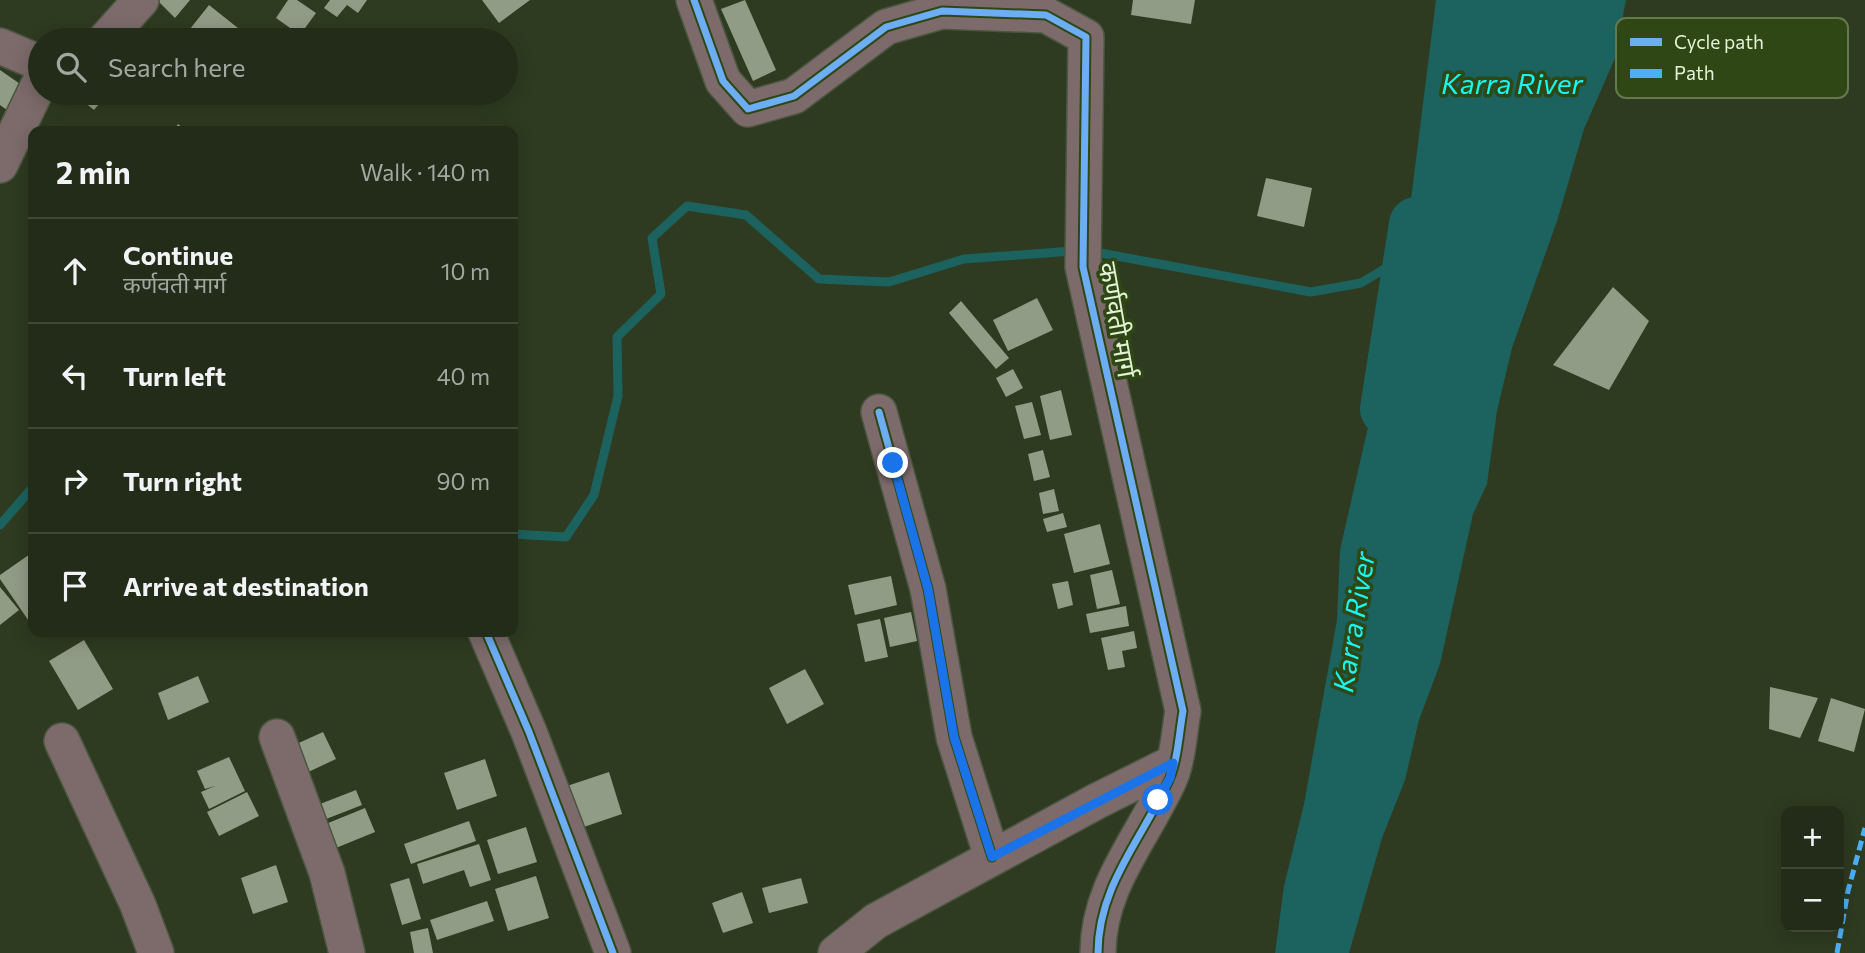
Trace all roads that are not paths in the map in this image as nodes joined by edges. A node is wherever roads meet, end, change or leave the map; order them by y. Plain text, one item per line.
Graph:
1 (141, 0) edge
2 (694, 0) edge
3 (116, 28) edge
4 (0, 46) edge
5 (28, 58) edge
6 (29, 105) edge
7 (0, 165) edge
8 (879, 412) dead end
9 (488, 637) edge
10 (277, 737) dead end
11 (62, 741) dead end
12 (1173, 763) junction
13 (992, 857) junction
14 (156, 953) edge
15 (347, 953) edge
16 (613, 953) edge
17 (836, 953) edge
18 (1098, 953) edge

1 - 3 street
2 - 12 street, कर्णवती मार्ग
4 - 5 street
6 - 7 street
8 - 13 street
9 - 16 street
10 - 15 street
11 - 14 street
12 - 13 street
12 - 18 street, कर्णवती मार्ग
13 - 17 street

